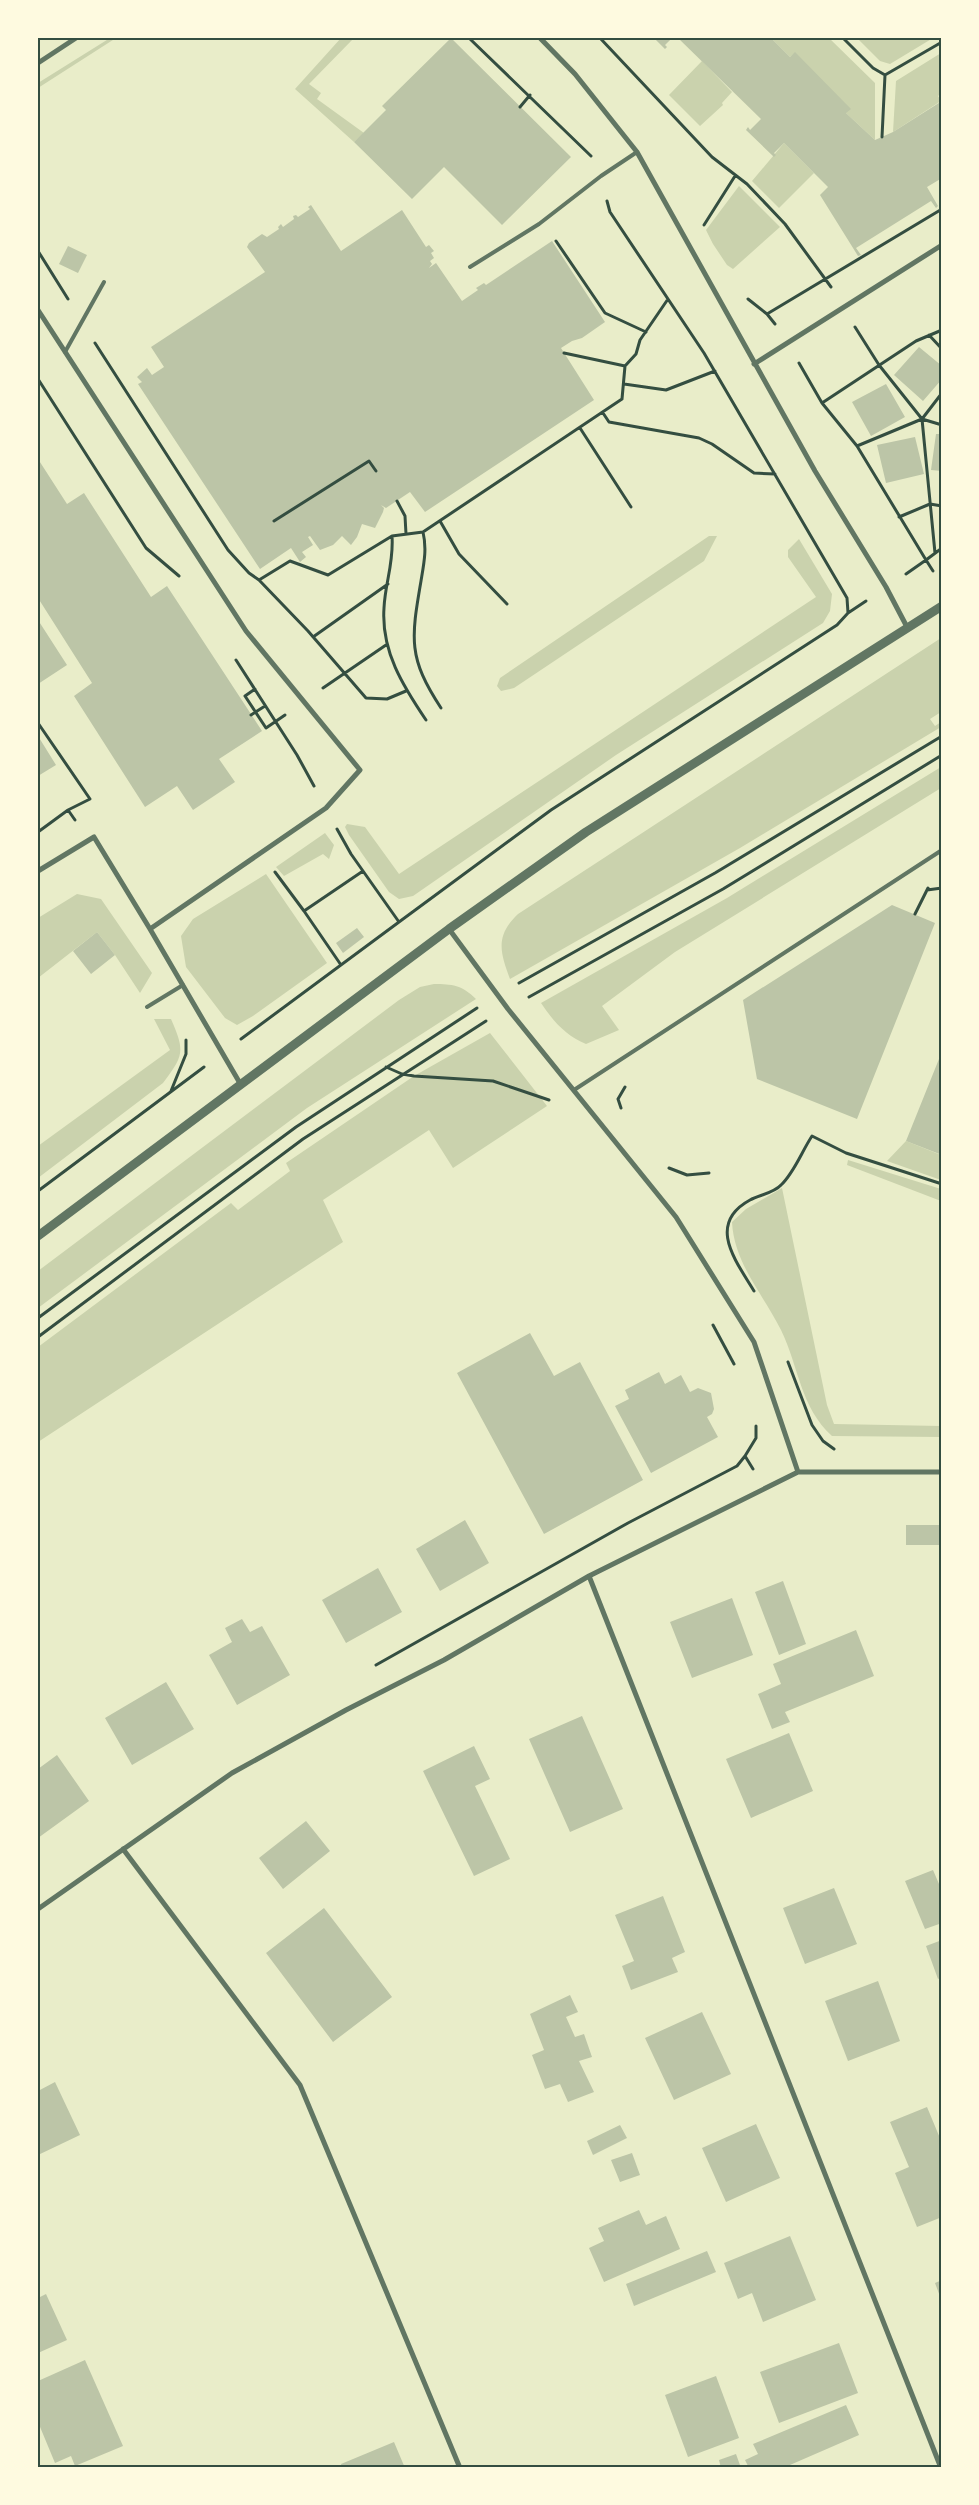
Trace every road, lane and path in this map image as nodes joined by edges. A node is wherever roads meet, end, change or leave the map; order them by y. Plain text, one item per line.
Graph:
1 (76, 38) edge
2 (540, 38) edge
3 (600, 38) edge
4 (843, 38) edge
5 (942, 42) edge
6 (38, 63) edge
7 (885, 75) junction
8 (530, 95) dead end
9 (520, 107) dead end
10 (882, 137) dead end
11 (637, 152) junction
12 (736, 175) junction
13 (942, 209) edge
14 (700, 231) dead end
15 (556, 239) dead end
16 (942, 246) edge
17 (38, 251) edge
18 (470, 267) dead end
19 (827, 279) junction
20 (104, 282) dead end
21 (744, 294) dead end
22 (668, 299) dead end
23 (843, 308) junction
24 (38, 310) edge
25 (766, 314) junction
26 (82, 322) junction
27 (942, 330) edge
28 (646, 332) junction
29 (929, 335) junction
30 (788, 342) junction
31 (942, 349) edge
32 (65, 352) junction
33 (564, 353) dead end
34 (704, 353) dead end
35 (754, 364) junction
36 (879, 365) junction
37 (625, 366) junction
38 (715, 371) junction
39 (38, 379) edge
40 (624, 384) junction
41 (942, 393) edge
42 (822, 403) junction
43 (602, 413) junction
44 (922, 419) junction
45 (942, 426) edge
46 (580, 428) junction
47 (857, 446) junction
48 (376, 471) dead end
49 (776, 474) junction
50 (397, 501) dead end
51 (930, 504) junction
52 (942, 506) edge
53 (631, 507) dead end
54 (899, 517) junction
55 (274, 521) dead end
56 (440, 521) junction
57 (423, 532) junction
58 (406, 534) junction
59 (392, 536) junction
60 (942, 548) edge
61 (935, 553) junction
62 (926, 560) junction
63 (934, 571) dead end
64 (182, 578) dead end
65 (259, 580) junction
66 (388, 584) junction
67 (886, 587) junction
68 (507, 604) dead end
69 (942, 606) edge
70 (848, 613) junction
71 (907, 627) junction
72 (313, 637) junction
73 (386, 645) junction
74 (234, 657) dead end
75 (344, 674) junction
76 (255, 689) junction
77 (406, 691) junction
78 (304, 702) junction
79 (265, 706) junction
80 (441, 708) dead end
81 (256, 712) junction
82 (251, 715) dead end
83 (426, 720) dead end
84 (276, 721) junction
85 (38, 723) edge
86 (942, 736) edge
87 (942, 755) edge
88 (326, 808) junction
89 (68, 810) junction
90 (38, 832) edge
91 (88, 840) junction
92 (942, 850) edge
93 (262, 853) junction
94 (38, 871) edge
95 (363, 871) junction
96 (942, 888) edge
97 (927, 890) dead end
98 (304, 911) junction
99 (399, 922) junction
100 (449, 929) junction
101 (150, 930) junction
102 (341, 965) junction
103 (183, 985) junction
104 (515, 985) dead end
105 (524, 1000) dead end
106 (481, 1005) dead end
107 (147, 1007) dead end
108 (492, 1018) dead end
109 (486, 1020) junction
110 (492, 1028) dead end
111 (186, 1036) dead end
112 (222, 1053) junction
113 (629, 1054) junction
114 (385, 1067) junction
115 (402, 1074) junction
116 (241, 1084) junction
117 (574, 1090) junction
118 (170, 1092) junction
119 (544, 1093) dead end
120 (623, 1117) dead end
121 (660, 1164) dead end
122 (709, 1173) dead end
123 (942, 1184) edge
124 (38, 1191) edge
125 (38, 1236) edge
126 (757, 1297) dead end
127 (38, 1318) edge
128 (711, 1322) dead end
129 (38, 1337) edge
130 (785, 1355) dead end
131 (738, 1374) dead end
132 (756, 1420) dead end
133 (798, 1472) junction
134 (839, 1472) junction
135 (942, 1472) edge
136 (766, 1488) junction
137 (588, 1576) junction
138 (123, 1849) junction
139 (38, 1909) edge
140 (460, 2468) edge
141 (941, 2468) edge

1 - 6 street
2 - 11 street
3 - 12 path
4 - 7 path
5 - 7 path
7 - 10 path
8 - 9 path
11 - 18 lane
11 - 35 street
12 - 14 path
12 - 19 path
13 - 19 path
15 - 28 path
16 - 23 street
17 - 26 path
19 - 25 path
20 - 26 lane
21 - 25 path
22 - 28 path
23 - 30 street
23 - 36 path
24 - 32 street
25 - 30 path
26 - 32 lane
26 - 65 path
27 - 29 path
28 - 37 path
29 - 31 path
29 - 36 path
30 - 35 street
30 - 42 path
32 - 78 street
33 - 37 path
34 - 38 path
35 - 67 street
36 - 42 path
36 - 44 path
37 - 40 path
38 - 40 path
38 - 49 path
39 - 64 path
40 - 43 path
41 - 44 path
42 - 47 path
43 - 46 path
43 - 49 path
44 - 45 path
44 - 47 path
44 - 51 path
46 - 53 path
46 - 56 path
47 - 54 path
48 - 55 path
49 - 70 path
50 - 58 path
51 - 52 path
51 - 54 path
51 - 61 path
54 - 62 path
56 - 57 path
56 - 68 path
57 - 58 path
57 - 80 path
58 - 59 path
59 - 65 path
59 - 66 path
60 - 61 path
61 - 62 path
62 - 63 path
62 - 67 path
65 - 72 path
66 - 72 path
66 - 73 path
67 - 70 path
67 - 71 street
69 - 71 street
70 - 99 path
71 - 100 street
72 - 75 path
73 - 75 path
73 - 77 path
74 - 76 path
75 - 77 path
75 - 78 path
76 - 79 path
76 - 81 path
77 - 83 path
78 - 84 path
78 - 88 street
79 - 81 path
79 - 84 path
81 - 82 path
81 - 84 path
84 - 88 path
85 - 89 path
86 - 104 path
87 - 105 path
88 - 93 street
88 - 95 path
89 - 90 path
89 - 91 path
91 - 94 street
91 - 101 street
92 - 113 lane
93 - 98 path
93 - 101 street
95 - 98 path
95 - 99 path
96 - 97 path
98 - 102 path
99 - 102 path
100 - 116 street
100 - 117 street
101 - 103 street
102 - 112 path
103 - 107 lane
103 - 112 street
106 - 114 path
108 - 109 path
109 - 110 path
109 - 115 path
111 - 118 path
112 - 116 street
112 - 118 path
113 - 117 lane
113 - 120 path
114 - 115 path
114 - 127 path
115 - 119 path
115 - 129 path
116 - 125 street
117 - 133 street
118 - 124 path
121 - 122 path
123 - 126 path
128 - 131 path
130 - 134 path
132 - 136 path
133 - 134 street
133 - 136 street
134 - 135 street
136 - 137 street
137 - 138 street
137 - 141 street
138 - 139 street
138 - 140 street

